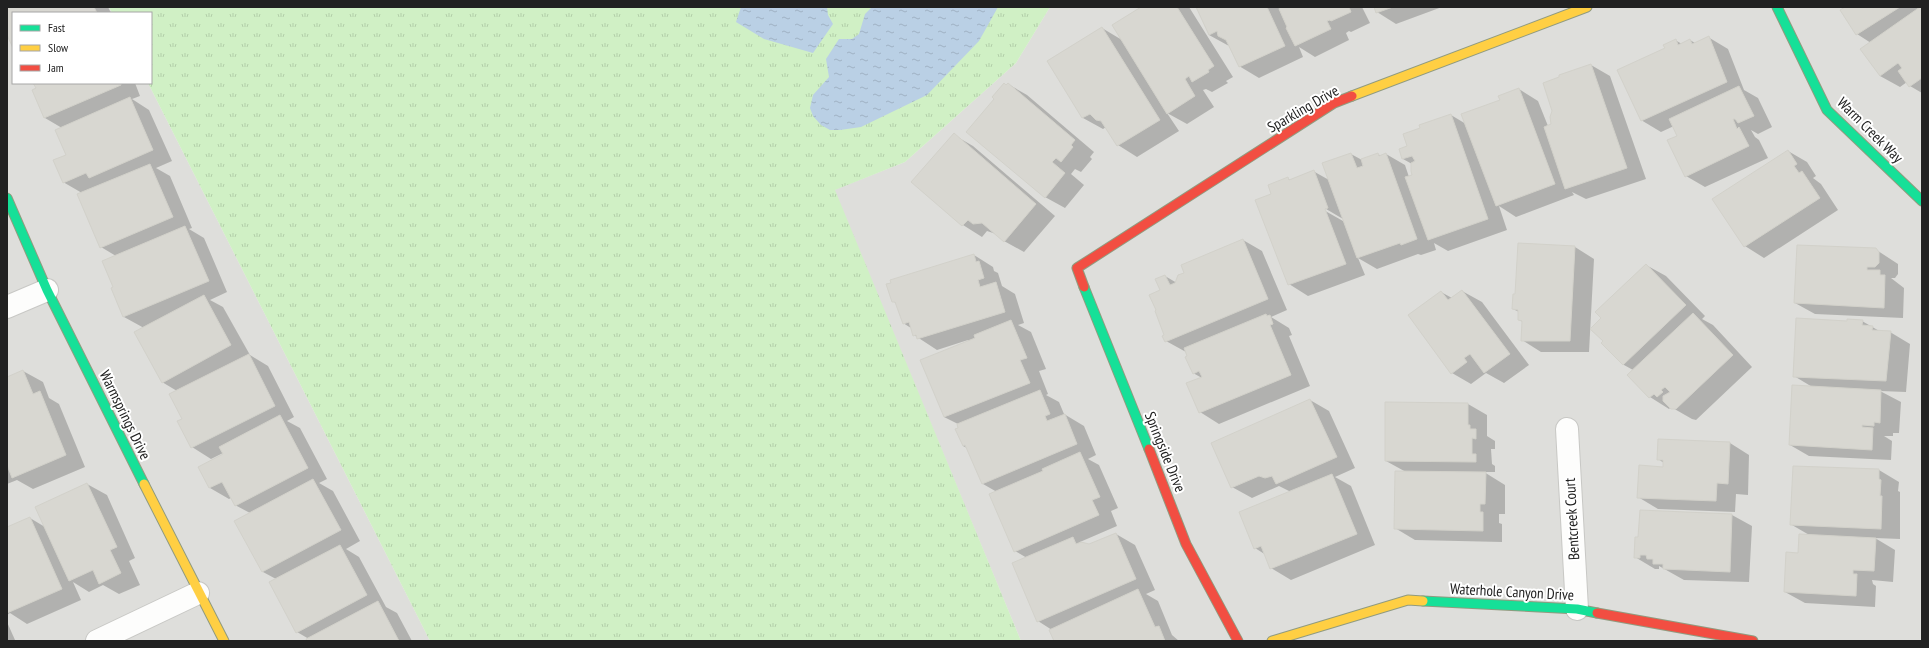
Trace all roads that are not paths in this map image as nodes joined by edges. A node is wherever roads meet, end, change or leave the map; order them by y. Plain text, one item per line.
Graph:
1 (1587, 7) edge
2 (1777, 7) edge
3 (7, 198) edge
4 (1922, 201) edge
5 (1077, 268) joint
6 (47, 290) junction
7 (7, 307) edge
8 (1567, 428) dead end
9 (198, 593) junction
10 (1577, 609) junction
11 (98, 641) edge
12 (224, 641) edge
13 (1238, 641) edge
14 (1272, 641) edge
15 (1753, 641) edge

1 - 5 street, Sparkling Drive
2 - 4 street, Warm Creek Way
3 - 6 street, Warmsprings Drive
5 - 13 street, Springside Drive
6 - 7 street
6 - 9 street, Warmsprings Drive
8 - 10 street, Bentcreek Court
9 - 11 street
9 - 12 street, Warmsprings Drive
10 - 14 street, Waterhole Canyon Drive
10 - 15 street, Waterhole Canyon Drive

